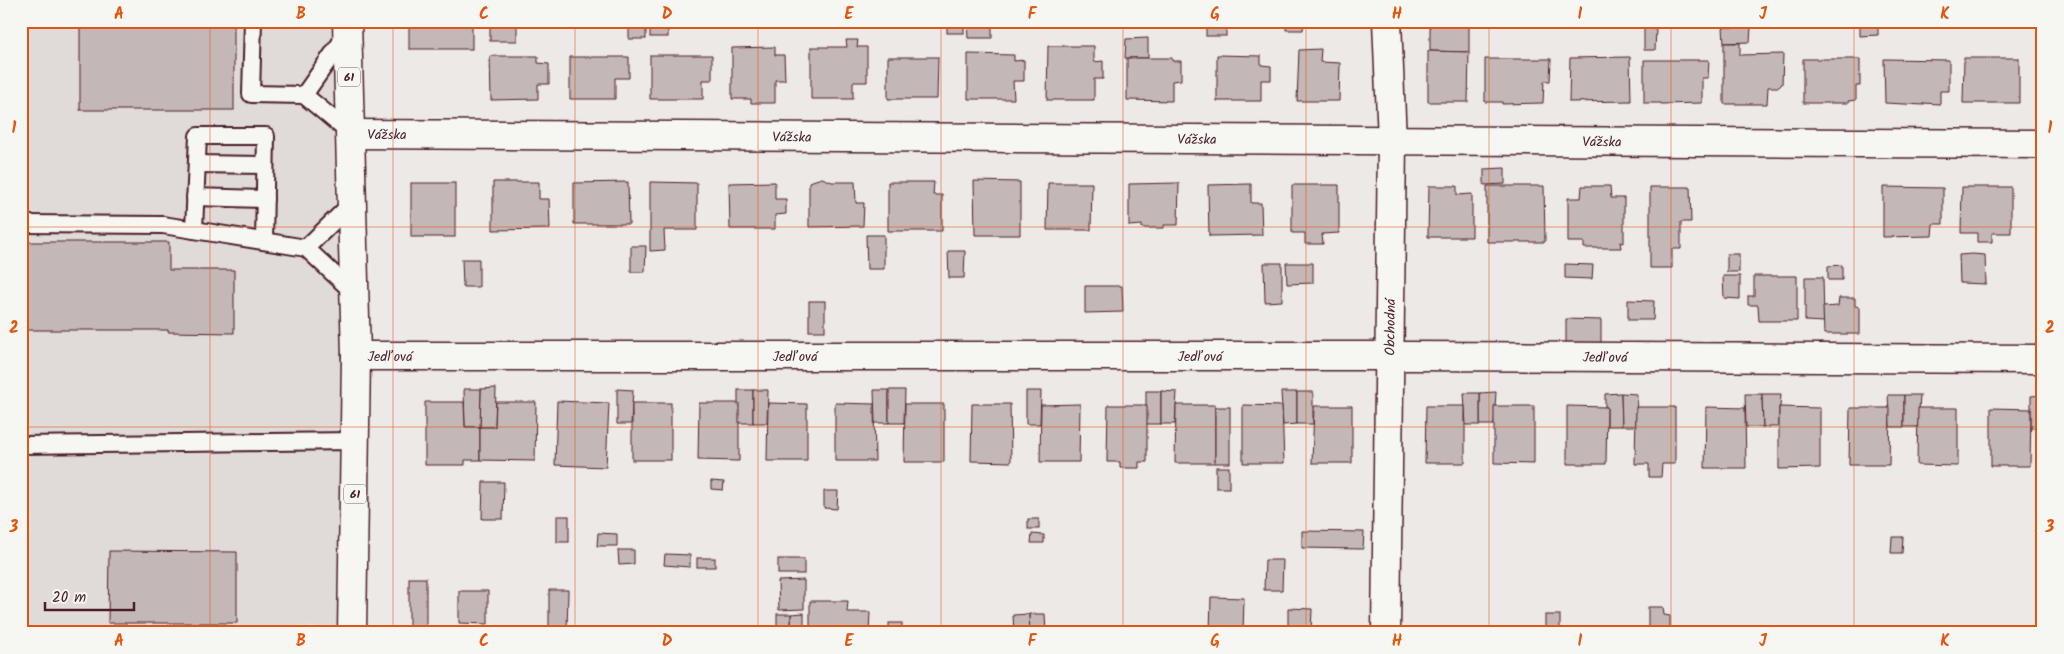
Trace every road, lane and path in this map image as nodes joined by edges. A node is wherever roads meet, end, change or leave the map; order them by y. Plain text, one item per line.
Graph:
1 (253, 21) edge
2 (1387, 21) edge
3 (347, 27) edge
4 (304, 94) junction
5 (351, 134) junction
6 (1392, 141) junction
7 (2043, 144) edge
8 (197, 164) junction
9 (265, 165) junction
10 (196, 196) junction
11 (265, 199) junction
12 (352, 203) junction
13 (21, 224) edge
14 (194, 230) junction
15 (264, 241) junction
16 (306, 248) junction
17 (355, 294) junction
18 (356, 356) junction
19 (1389, 356) junction
20 (2043, 359) edge
21 (355, 441) junction
22 (21, 445) edge
23 (352, 633) edge
24 (1386, 633) edge

1 - 4 lane
2 - 6 street, Obchodná
3 - 4 lane
3 - 5 street, 61
4 - 5 lane
5 - 6 street, Vážska
5 - 12 street, 61
6 - 7 street, Vážska
6 - 19 street, Obchodná
8 - 9 lane
8 - 9 lane
8 - 10 lane
9 - 11 lane
10 - 11 lane
10 - 14 lane
11 - 15 lane
12 - 16 lane
12 - 17 street, 61
13 - 14 lane
14 - 15 lane
15 - 16 lane
16 - 17 lane
17 - 18 street, 61
18 - 19 street, Jedľová
18 - 21 street, 61
19 - 20 street, Jedľová
19 - 24 street, Obchodná
21 - 22 lane
21 - 23 street, 61

